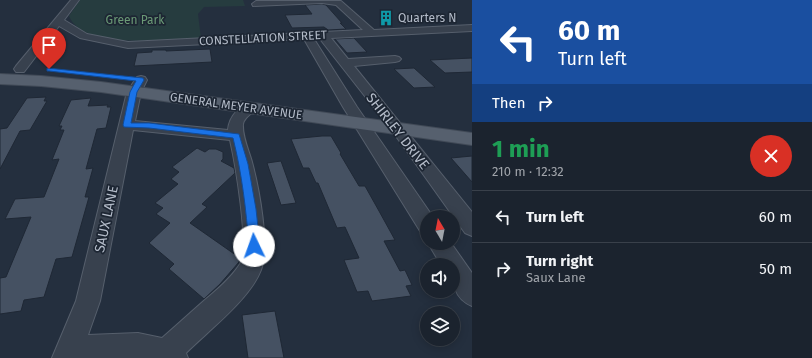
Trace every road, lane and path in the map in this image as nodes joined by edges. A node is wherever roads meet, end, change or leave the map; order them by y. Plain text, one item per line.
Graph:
1 (75, 0) edge
2 (256, 4) dead end
3 (58, 21) junction
4 (472, 28) edge
5 (404, 31) junction
6 (372, 33) junction
7 (323, 35) junction
8 (307, 36) junction
9 (472, 37) edge
10 (395, 59) dead end
11 (345, 63) junction
12 (0, 69) edge
13 (20, 69) junction
14 (0, 79) edge
15 (137, 86) junction
16 (350, 107) junction
17 (250, 108) junction
18 (383, 112) junction
19 (360, 123) junction
20 (126, 125) junction
21 (472, 125) edge
22 (398, 128) junction
23 (237, 136) junction
24 (472, 139) edge
25 (420, 214) edge
26 (472, 227) edge
27 (444, 250) edge
28 (472, 294) edge
29 (67, 354) edge
30 (170, 355) edge

1 - 3 street
2 - 6 street
3 - 8 street, CONSTELLATION STREET
3 - 13 street
4 - 5 street, CONSTELLATION STREET
5 - 6 street, CONSTELLATION STREET
5 - 9 street
6 - 7 street, CONSTELLATION STREET
7 - 8 street, CONSTELLATION STREET
7 - 11 street, SHIRLEY DRIVE
8 - 16 street, SHIRLEY DRIVE
10 - 11 street
11 - 18 street, SHIRLEY DRIVE
12 - 13 main road, GENERAL MEYER AVENUE
13 - 15 main road, GENERAL MEYER AVENUE
14 - 15 main road, GENERAL MEYER AVENUE
15 - 16 main road, GENERAL MEYER AVENUE
15 - 17 main road, GENERAL MEYER AVENUE
15 - 20 street, SAUX LANE
16 - 18 main road, GENERAL MEYER AVENUE
16 - 19 street, SHIRLEY DRIVE
17 - 19 main road, GENERAL MEYER AVENUE
17 - 23 street
18 - 21 main road, GENERAL MEYER AVENUE
18 - 22 street, SHIRLEY DRIVE
19 - 22 main road, GENERAL MEYER AVENUE
19 - 25 street, SHIRLEY DRIVE
20 - 23 street
20 - 29 street, SAUX LANE
22 - 24 main road, GENERAL MEYER AVENUE
22 - 26 street, SHIRLEY DRIVE
23 - 30 street
27 - 28 street
29 - 30 street

